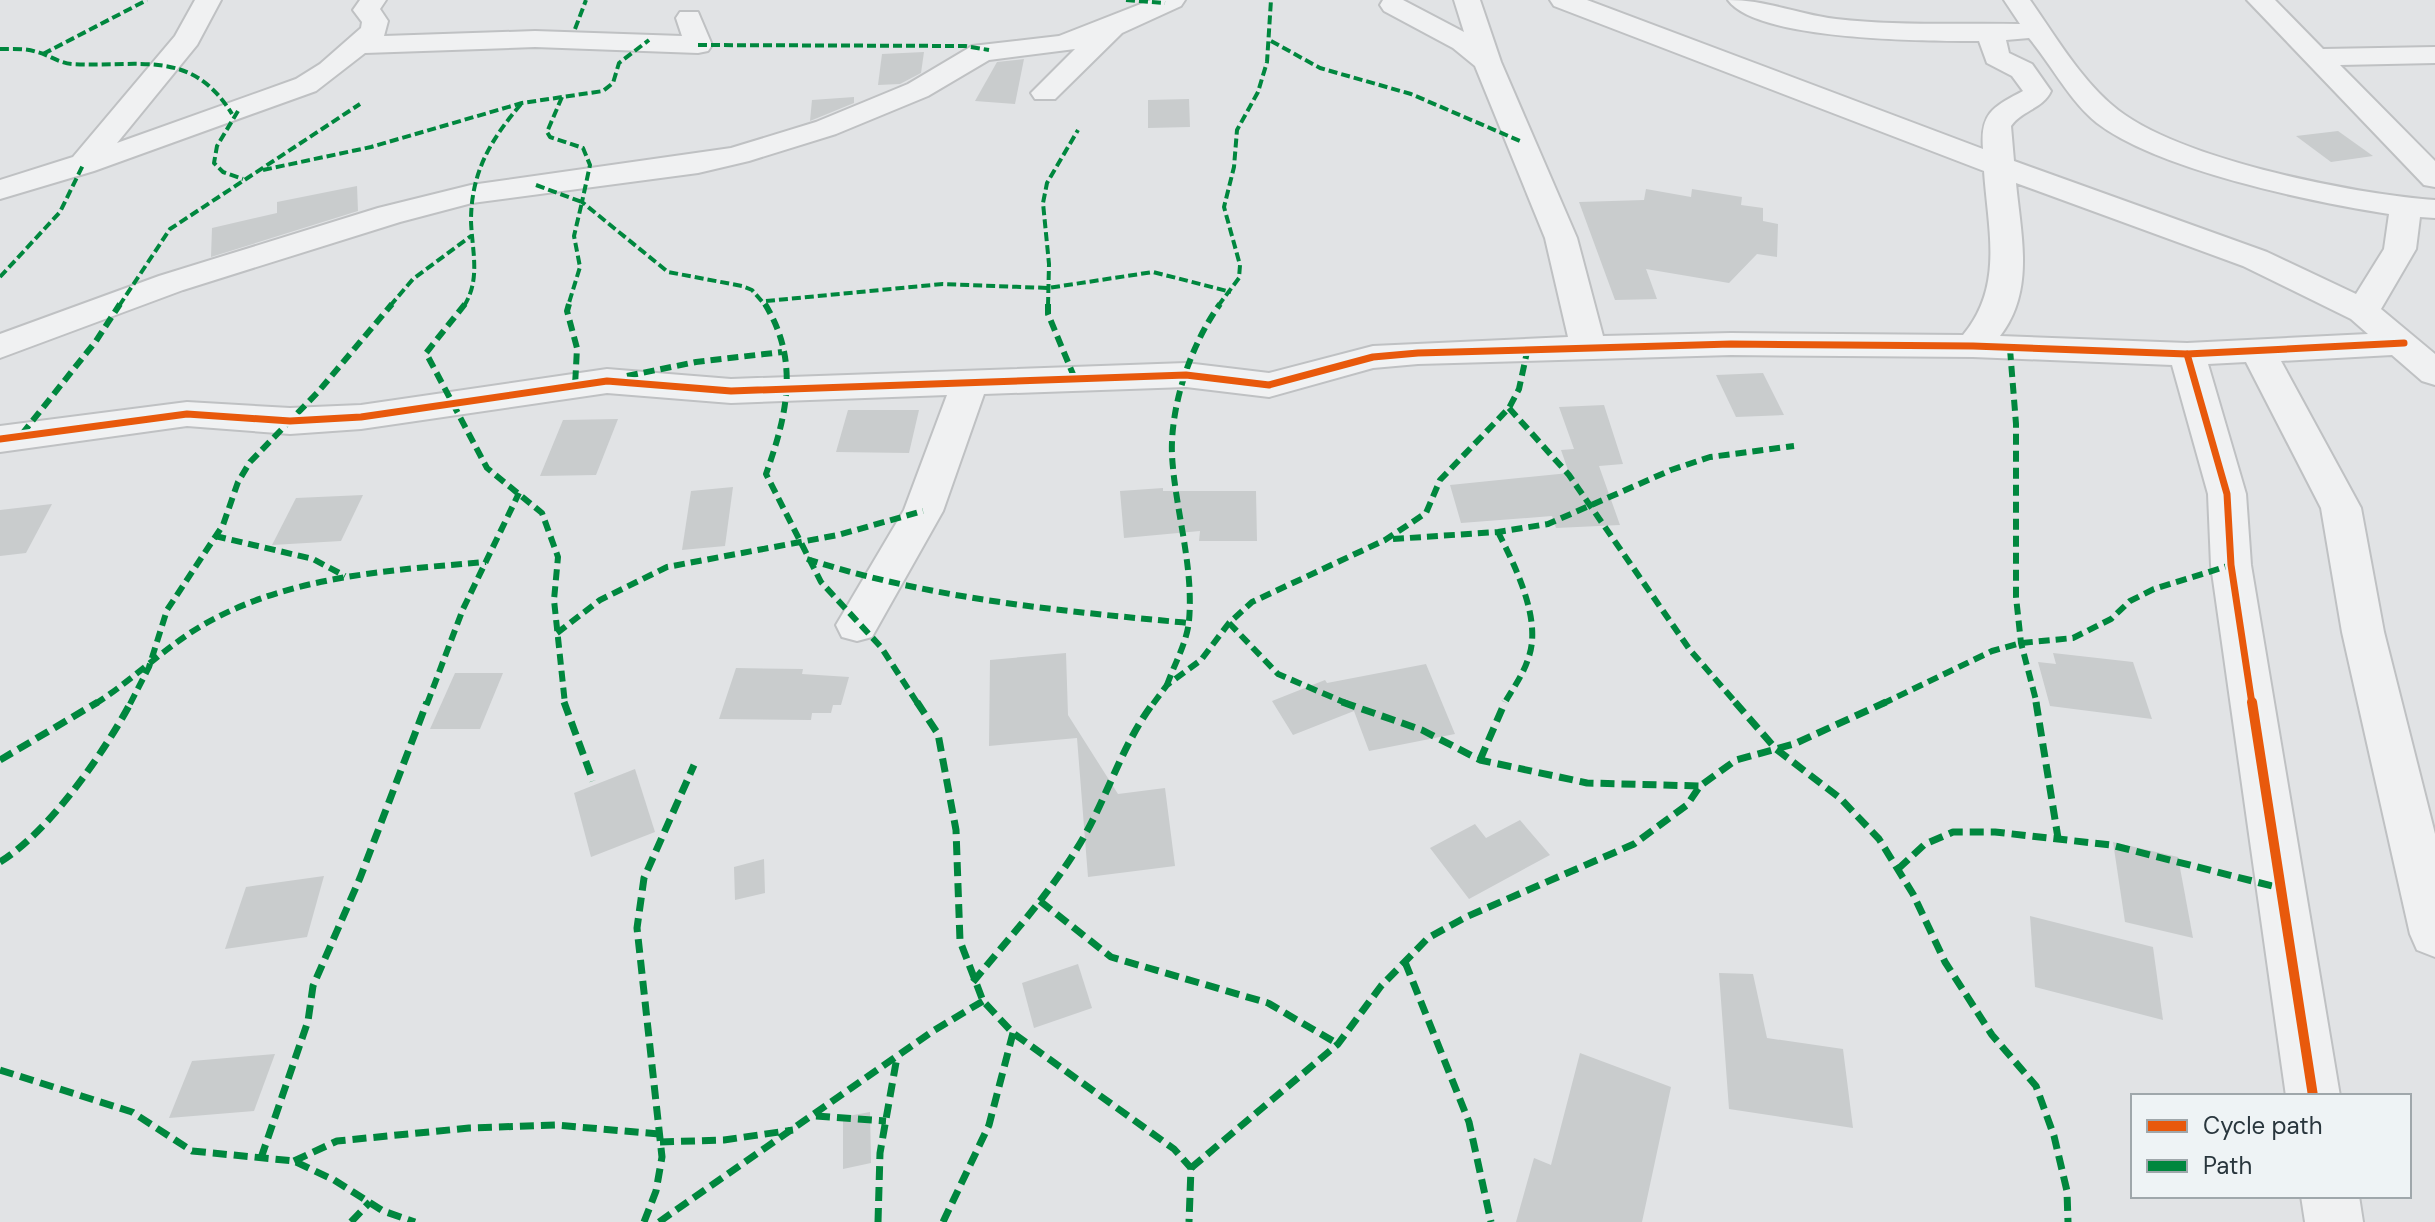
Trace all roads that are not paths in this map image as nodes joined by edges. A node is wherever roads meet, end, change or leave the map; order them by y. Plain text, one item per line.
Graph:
1 (208, 0) edge
2 (373, 0) edge
3 (1172, 0) edge
4 (1435, 0) edge
5 (1467, 0) edge
6 (1563, 0) edge
7 (1741, 0) edge
8 (2017, 0) edge
9 (2260, 0) edge
10 (716, 3) dead end
11 (1380, 3) edge
12 (1113, 27) junction
13 (2039, 32) junction
14 (1990, 33) junction
15 (358, 45) junction
16 (2435, 55) edge
17 (2318, 57) junction
18 (1487, 62) junction
19 (1045, 93) dead end
20 (83, 165) junction
21 (1999, 165) junction
22 (2435, 178) edge
23 (0, 190) edge
24 (2420, 209) edge
25 (2363, 311) junction
26 (2404, 343) junction
27 (1973, 346) junction
28 (0, 347) edge
29 (1588, 347) junction
30 (2258, 352) junction
31 (2187, 354) junction
32 (2435, 373) edge
33 (970, 382) junction
34 (0, 439) edge
35 (857, 625) dead end
36 (2435, 934) edge
37 (2313, 1094) edge
38 (2330, 1198) edge
39 (2334, 1222) edge

1 - 20 street
2 - 15 street
3 - 12 street
4 - 11 street
5 - 18 street
6 - 21 street
7 - 14 street
8 - 13 street
9 - 17 street
10 - 15 street
11 - 18 street
12 - 19 street
12 - 28 street
13 - 14 street
13 - 24 street
14 - 21 street
15 - 20 street
16 - 17 street
17 - 22 street
18 - 29 street
20 - 23 street
21 - 25 street
21 - 27 street
24 - 25 street
25 - 26 street
26 - 30 street
26 - 32 street
27 - 29 street
27 - 31 street
29 - 33 street
30 - 31 street
30 - 36 street
31 - 37 street
33 - 34 street
33 - 35 street
38 - 39 street

